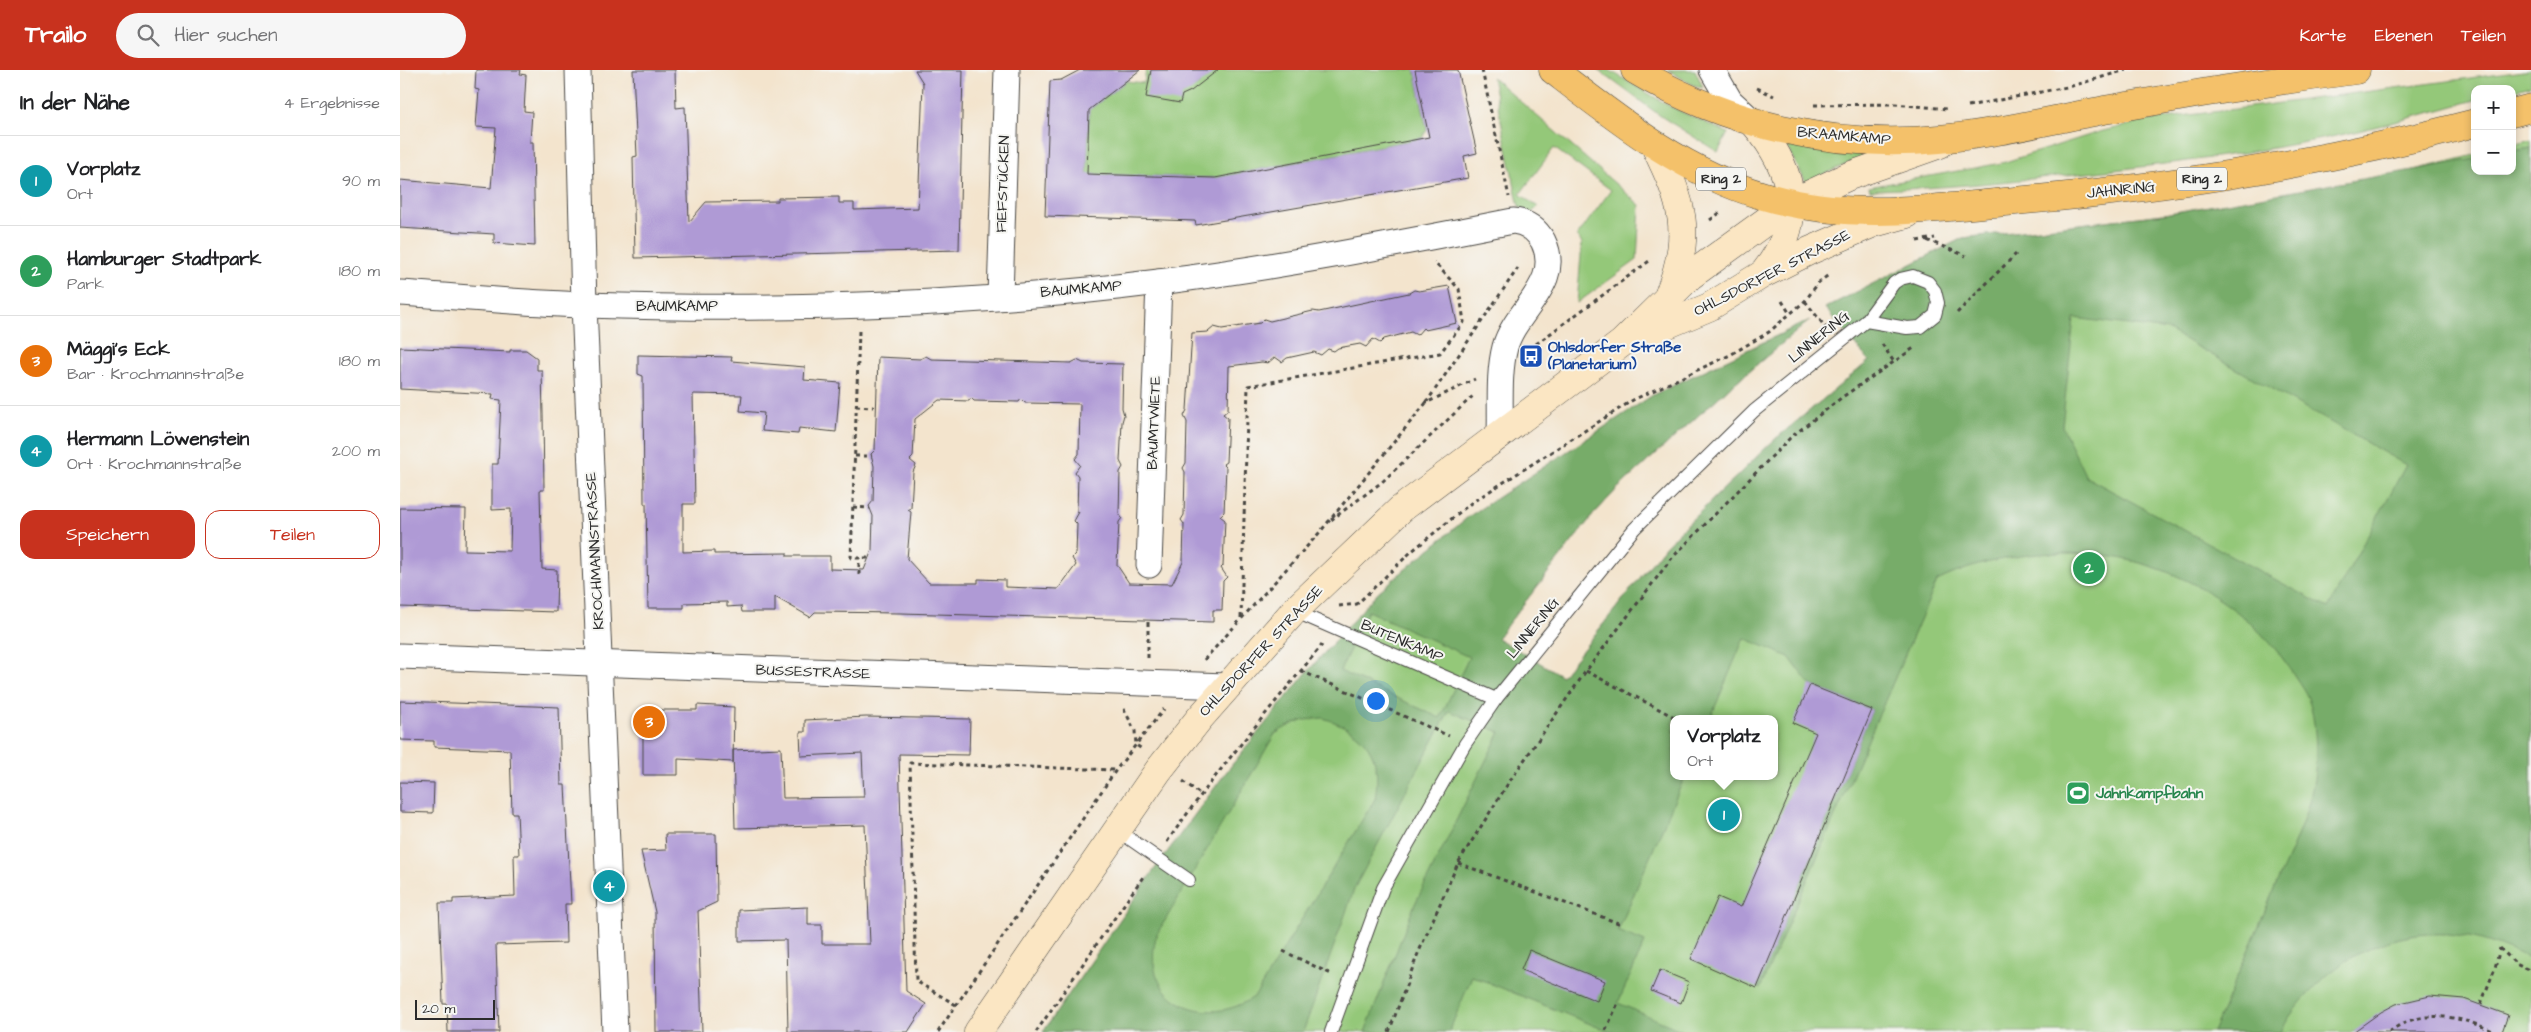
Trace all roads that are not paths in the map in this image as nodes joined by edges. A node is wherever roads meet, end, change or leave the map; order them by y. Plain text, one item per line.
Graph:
1 (578, 70) edge
2 (1006, 70) edge
3 (1553, 70) edge
4 (1635, 70) edge
5 (1712, 70) edge
6 (2356, 70) edge
7 (2531, 108) edge
8 (2516, 112) edge
9 (1754, 123) junction
10 (2471, 124) edge
11 (1965, 136) junction
12 (1655, 146) junction
13 (1791, 203) junction
14 (1925, 210) junction
15 (1763, 274) junction
16 (1159, 282) junction
17 (400, 293) edge
18 (1000, 297) junction
19 (1667, 298) junction
20 (584, 305) junction
21 (1866, 321) junction
22 (1622, 343) junction
23 (1500, 434) junction
24 (1149, 565) dead end
25 (1294, 611) junction
26 (400, 656) edge
27 (601, 664) junction
28 (1226, 686) junction
29 (1496, 699) junction
30 (1116, 830) junction
31 (1189, 880) dead end
32 (615, 1032) edge
33 (978, 1032) edge
34 (1331, 1032) edge

1 - 20 street, KROCHMANNSTRASSE
2 - 18 street, FIEFSTÜCKEN
3 - 12 main road, Ring 2
4 - 9 main road, BRAAMKAMP
5 - 9 street
6 - 11 main road, BRAAMKAMP
7 - 8 main road
9 - 11 main road, BRAAMKAMP
9 - 13 street
10 - 14 main road, JAHNRING / Ring 2
11 - 13 street, OHLSDORFER STRASSE
12 - 13 main road, Ring 2
12 - 19 street
13 - 14 main road, JAHNRING / Ring 2
13 - 15 street
13 - 19 street, OHLSDORFER STRASSE
14 - 15 street, OHLSDORFER STRASSE
15 - 22 street, OHLSDORFER STRASSE
16 - 18 street, BAUMKAMP
16 - 23 street, BAUMKAMP
16 - 24 street, BAUMTWIETE
17 - 20 street, BAUMKAMP
18 - 20 street, BAUMKAMP
19 - 22 street, OHLSDORFER STRASSE
20 - 27 street, KROCHMANNSTRASSE
21 - 21 lane, LINNERING
21 - 29 lane, LINNERING
22 - 23 street, OHLSDORFER STRASSE
23 - 25 street, OHLSDORFER STRASSE
25 - 28 street, OHLSDORFER STRASSE
25 - 29 lane, BUTENKAMP
26 - 27 street, BUSSESTRASSE
27 - 28 street, BUSSESTRASSE
27 - 32 street, KROCHMANNSTRASSE
28 - 30 street, OHLSDORFER STRASSE
29 - 34 lane, LINNERING
30 - 31 lane
30 - 33 street, OHLSDORFER STRASSE

